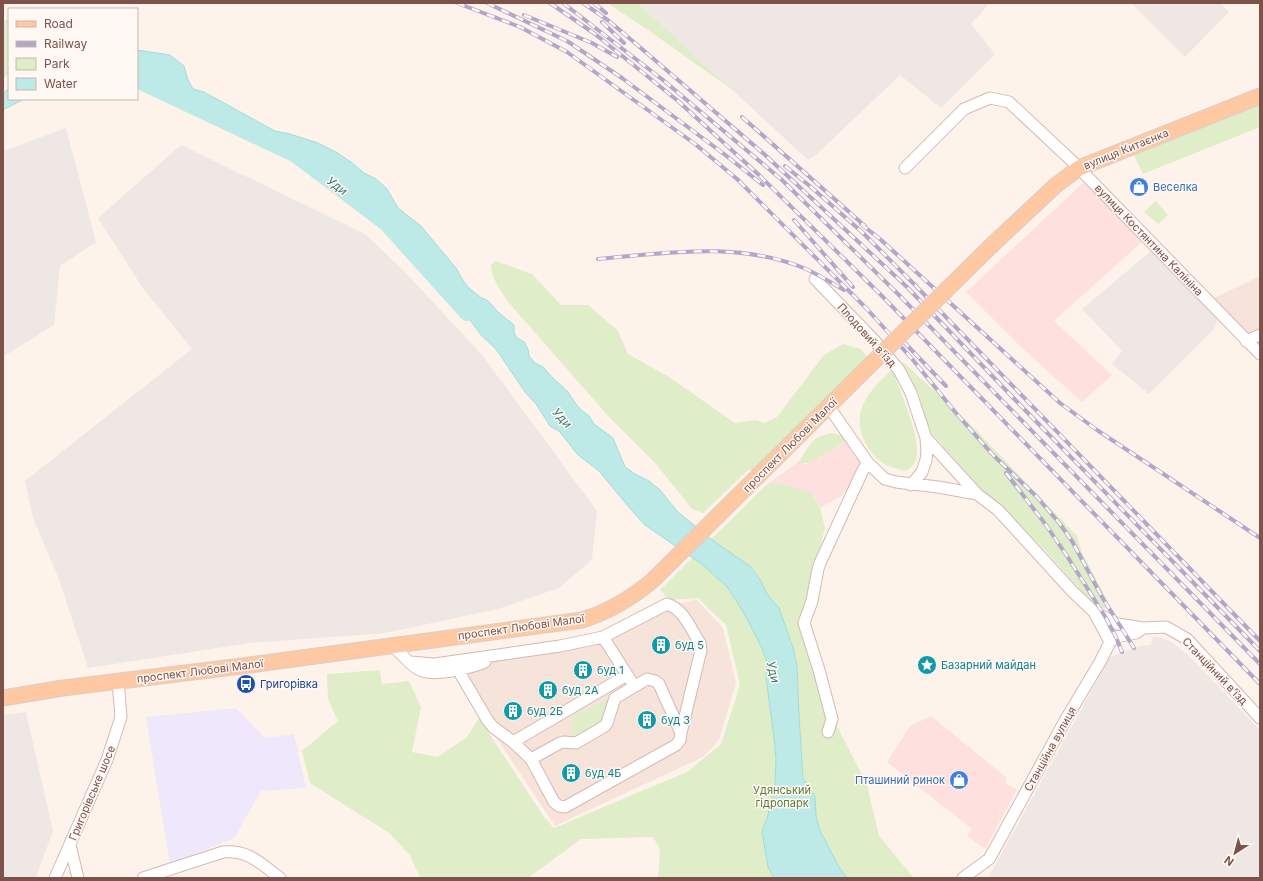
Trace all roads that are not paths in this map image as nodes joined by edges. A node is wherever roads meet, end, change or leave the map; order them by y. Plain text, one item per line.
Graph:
1 (1260, 96) edge
2 (905, 168) dead end
3 (1079, 168) junction
4 (991, 246) joint
5 (815, 279) dead end
6 (1260, 335) edge
7 (1246, 340) junction
8 (1260, 354) edge
9 (829, 407) junction
10 (926, 438) junction
11 (868, 463) junction
12 (911, 484) junction
13 (977, 494) junction
14 (1094, 612) junction
15 (1143, 628) junction
16 (602, 637) junction
17 (1110, 642) junction
18 (392, 645) junction
19 (509, 653) junction
20 (409, 662) junction
21 (458, 670) junction
22 (627, 675) junction
23 (118, 681) junction
24 (634, 687) junction
25 (3, 698) edge
26 (1260, 718) edge
27 (828, 732) dead end
28 (682, 733) junction
29 (513, 742) junction
30 (531, 759) junction
31 (70, 845) junction
32 (55, 878) edge
33 (78, 878) edge
34 (144, 878) edge
35 (280, 878) edge
36 (963, 878) edge

1 - 3 main road, вулиця Китаєнка
2 - 3 street, вулиця Костянтина Калініна
3 - 4 main road, вулиця Китаєнка
3 - 7 street, вулиця Костянтина Калініна
4 - 9 main road, проспект Любові Малої, bridge
5 - 10 street, Плодовий в'їзд
6 - 7 street
7 - 8 street, вулиця Костянтина Калініна
9 - 11 street
9 - 18 main road, проспект Любові Малої
10 - 12 street, Плодовий в'їзд
10 - 13 street
11 - 12 street
11 - 27 street
12 - 13 street
13 - 14 street
14 - 15 street
14 - 17 street
15 - 17 street
15 - 26 street, Станційний в’їзд
16 - 19 street
16 - 22 street
16 - 28 street
17 - 36 street, Станційна вулиця
18 - 20 street
18 - 23 main road, проспект Любові Малої
19 - 20 street
19 - 21 street
20 - 21 street
21 - 29 street
22 - 24 street
22 - 29 street
23 - 25 main road, проспект Любові Малої
23 - 31 street, Григорівське шосе
24 - 28 street
24 - 30 street
28 - 30 street
29 - 30 street
31 - 32 street, Григорівське шосе
31 - 33 street
34 - 35 street

